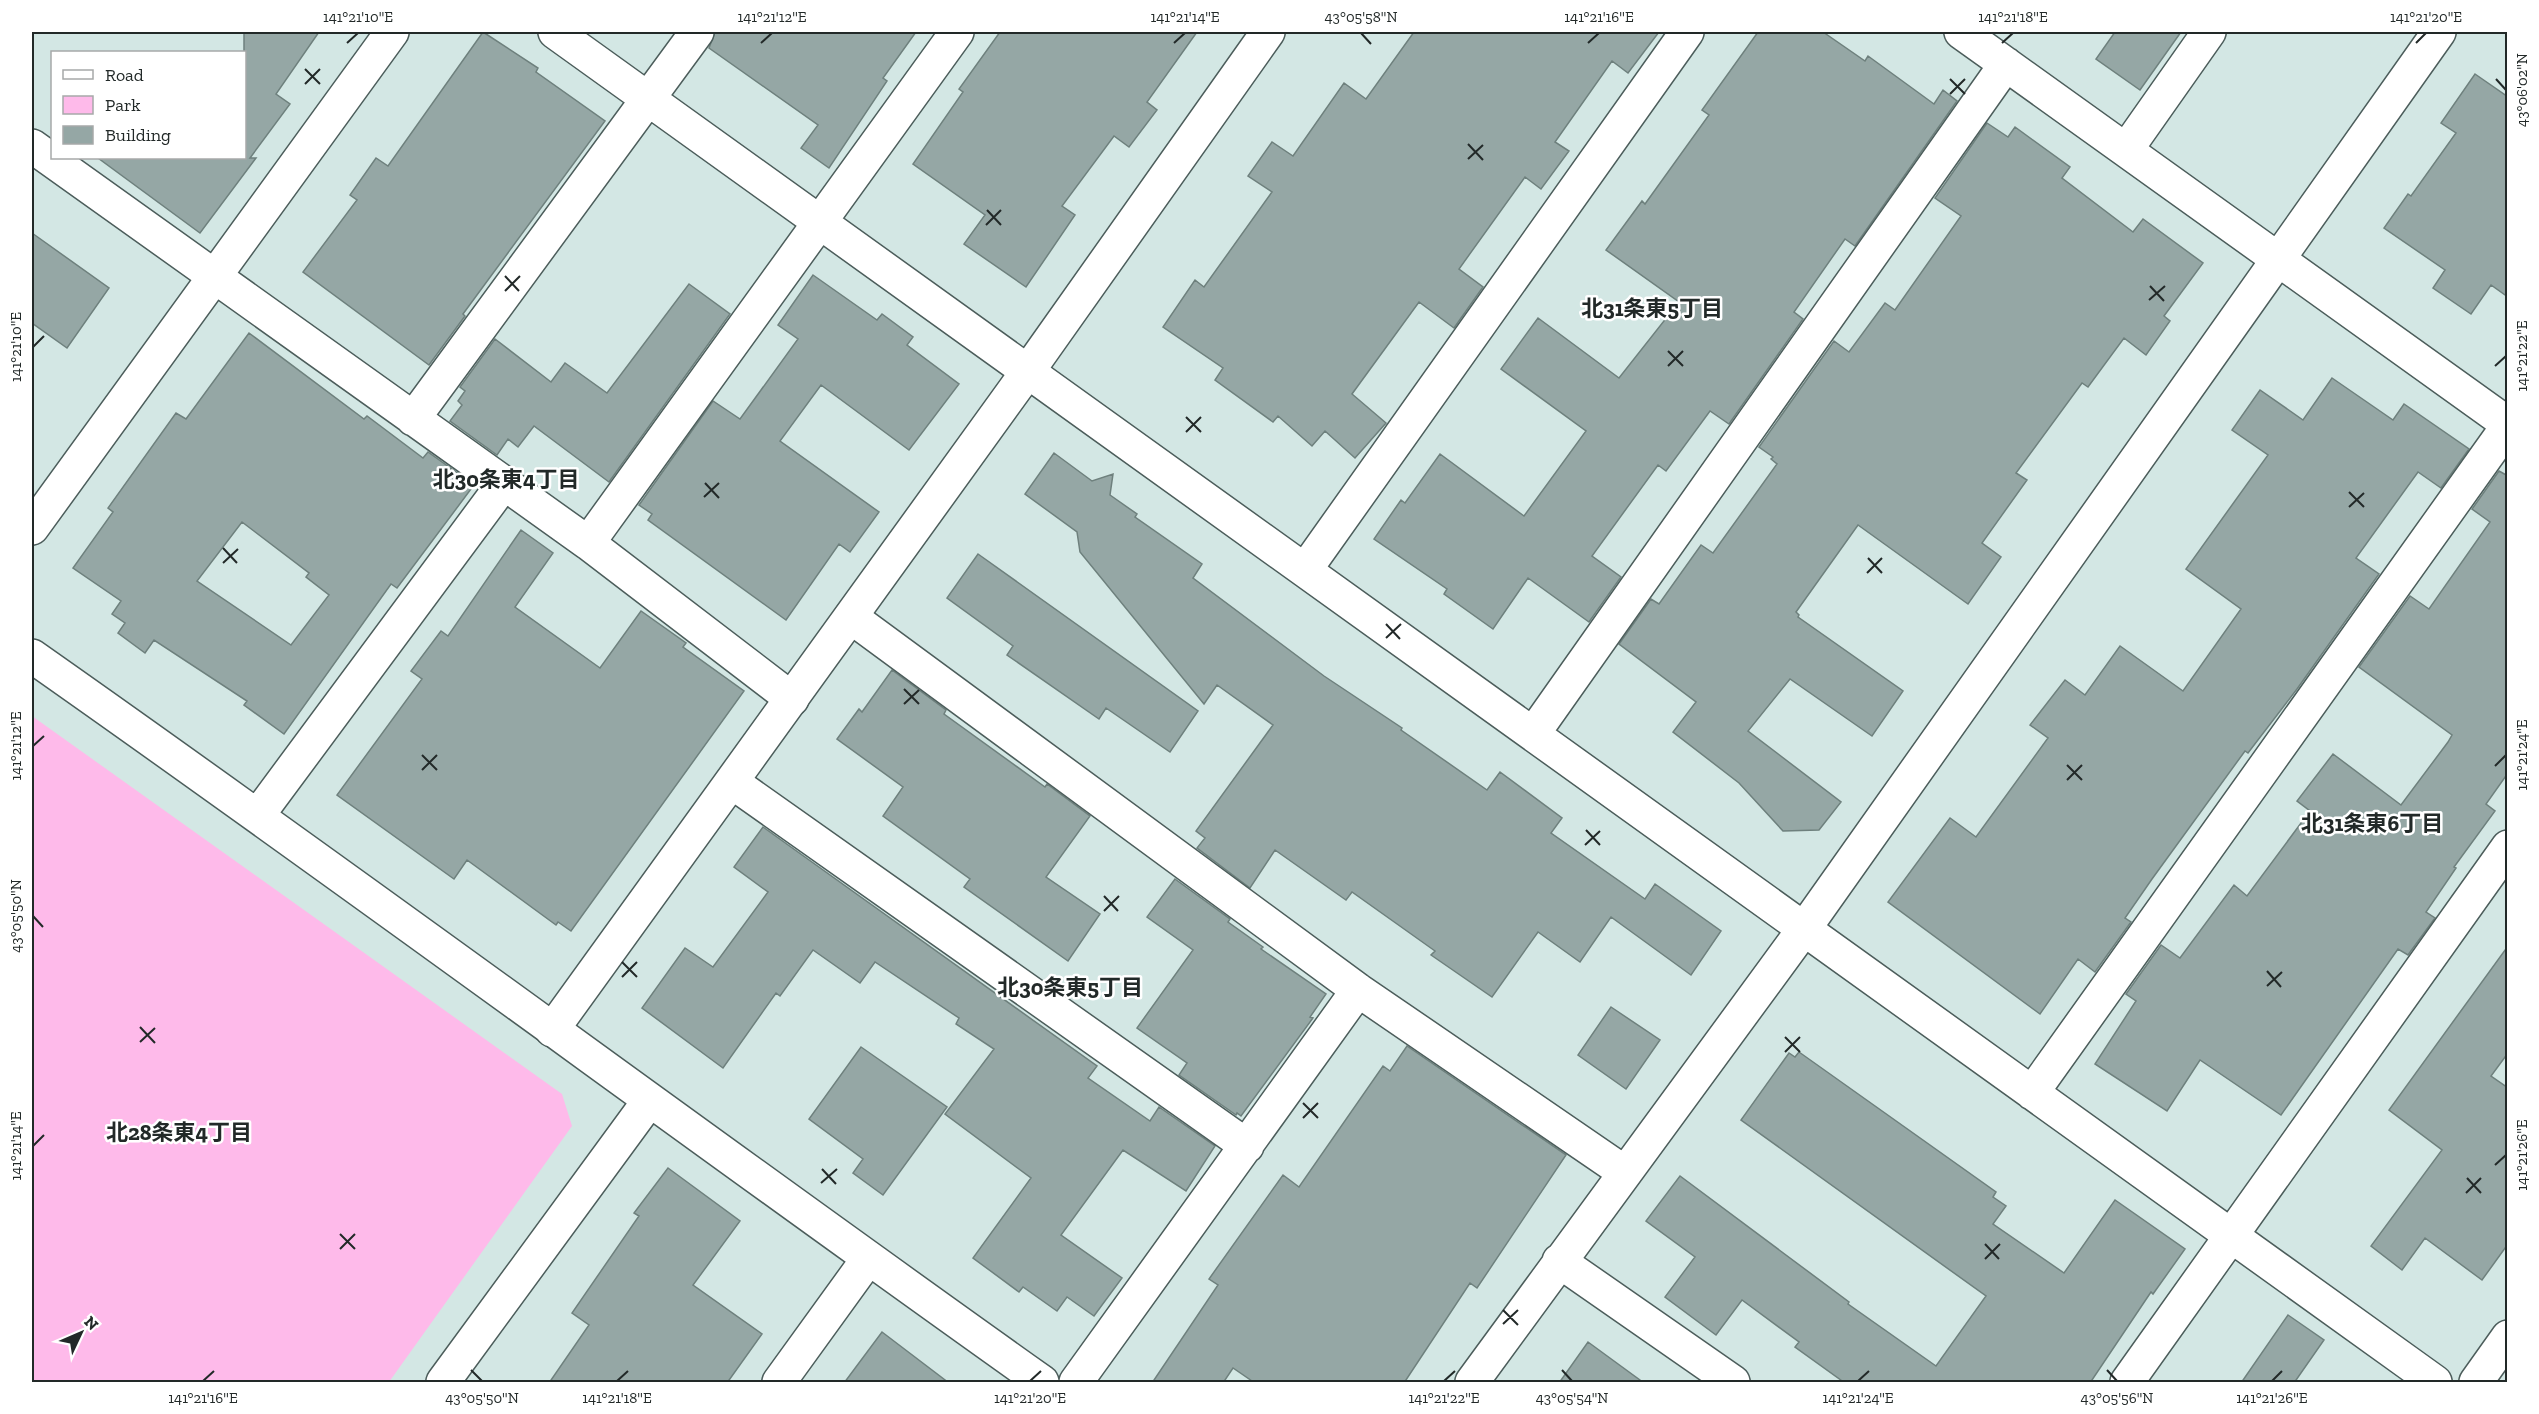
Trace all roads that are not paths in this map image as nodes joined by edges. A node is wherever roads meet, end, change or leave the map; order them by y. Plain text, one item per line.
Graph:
1 (392, 32) edge
2 (555, 32) edge
3 (697, 32) edge
4 (957, 32) edge
5 (1268, 32) edge
6 (1687, 32) edge
7 (1961, 32) edge
8 (2209, 32) edge
9 (2439, 32) edge
10 (2006, 64) junction
11 (648, 99) junction
12 (32, 146) edge
13 (2126, 150) junction
14 (818, 220) junction
15 (2278, 260) junction
16 (212, 275) junction
17 (1028, 372) junction
18 (413, 419) junction
19 (2508, 425) edge
20 (504, 483) junction
21 (32, 528) edge
22 (588, 543) junction
23 (1305, 570) junction
24 (851, 618) junction
25 (32, 656) edge
26 (792, 699) junction
27 (1533, 734) junction
28 (732, 782) junction
29 (258, 814) junction
30 (2508, 848) edge
31 (1804, 929) junction
32 (1359, 990) junction
33 (552, 1030) junction
34 (2032, 1093) junction
35 (649, 1101) junction
36 (1247, 1146) junction
37 (1624, 1172) junction
38 (2231, 1236) junction
39 (868, 1259) junction
40 (1559, 1261) junction
41 (2508, 1337) edge
42 (443, 1383) edge
43 (779, 1383) edge
44 (1042, 1383) edge
45 (1076, 1383) edge
46 (1472, 1383) edge
47 (1733, 1383) edge
48 (2127, 1383) edge
49 (2435, 1383) edge
50 (2476, 1383) edge

1 - 16 street
2 - 11 street
3 - 11 street
4 - 14 street
5 - 17 street
6 - 23 street
7 - 10 street
8 - 13 street
9 - 15 street
10 - 13 street
10 - 27 street
11 - 14 street
11 - 18 street
12 - 16 street
13 - 15 street
14 - 17 street
14 - 22 street
15 - 19 street
15 - 31 street
16 - 18 street
16 - 21 street
17 - 23 street
17 - 24 street
18 - 20 street
19 - 34 street
20 - 22 street
20 - 29 street
22 - 26 street
23 - 27 street
24 - 26 street
24 - 32 street
25 - 29 street
26 - 28 street
27 - 31 street
28 - 33 street
28 - 36 street
29 - 33 street
30 - 38 street
31 - 34 street
31 - 37 street
32 - 36 street
32 - 37 street
33 - 35 street
34 - 38 street
35 - 39 street
35 - 42 street
36 - 45 street
37 - 40 street
38 - 48 street
38 - 49 street
39 - 43 street
39 - 44 street
40 - 46 street
40 - 47 street
41 - 50 street

